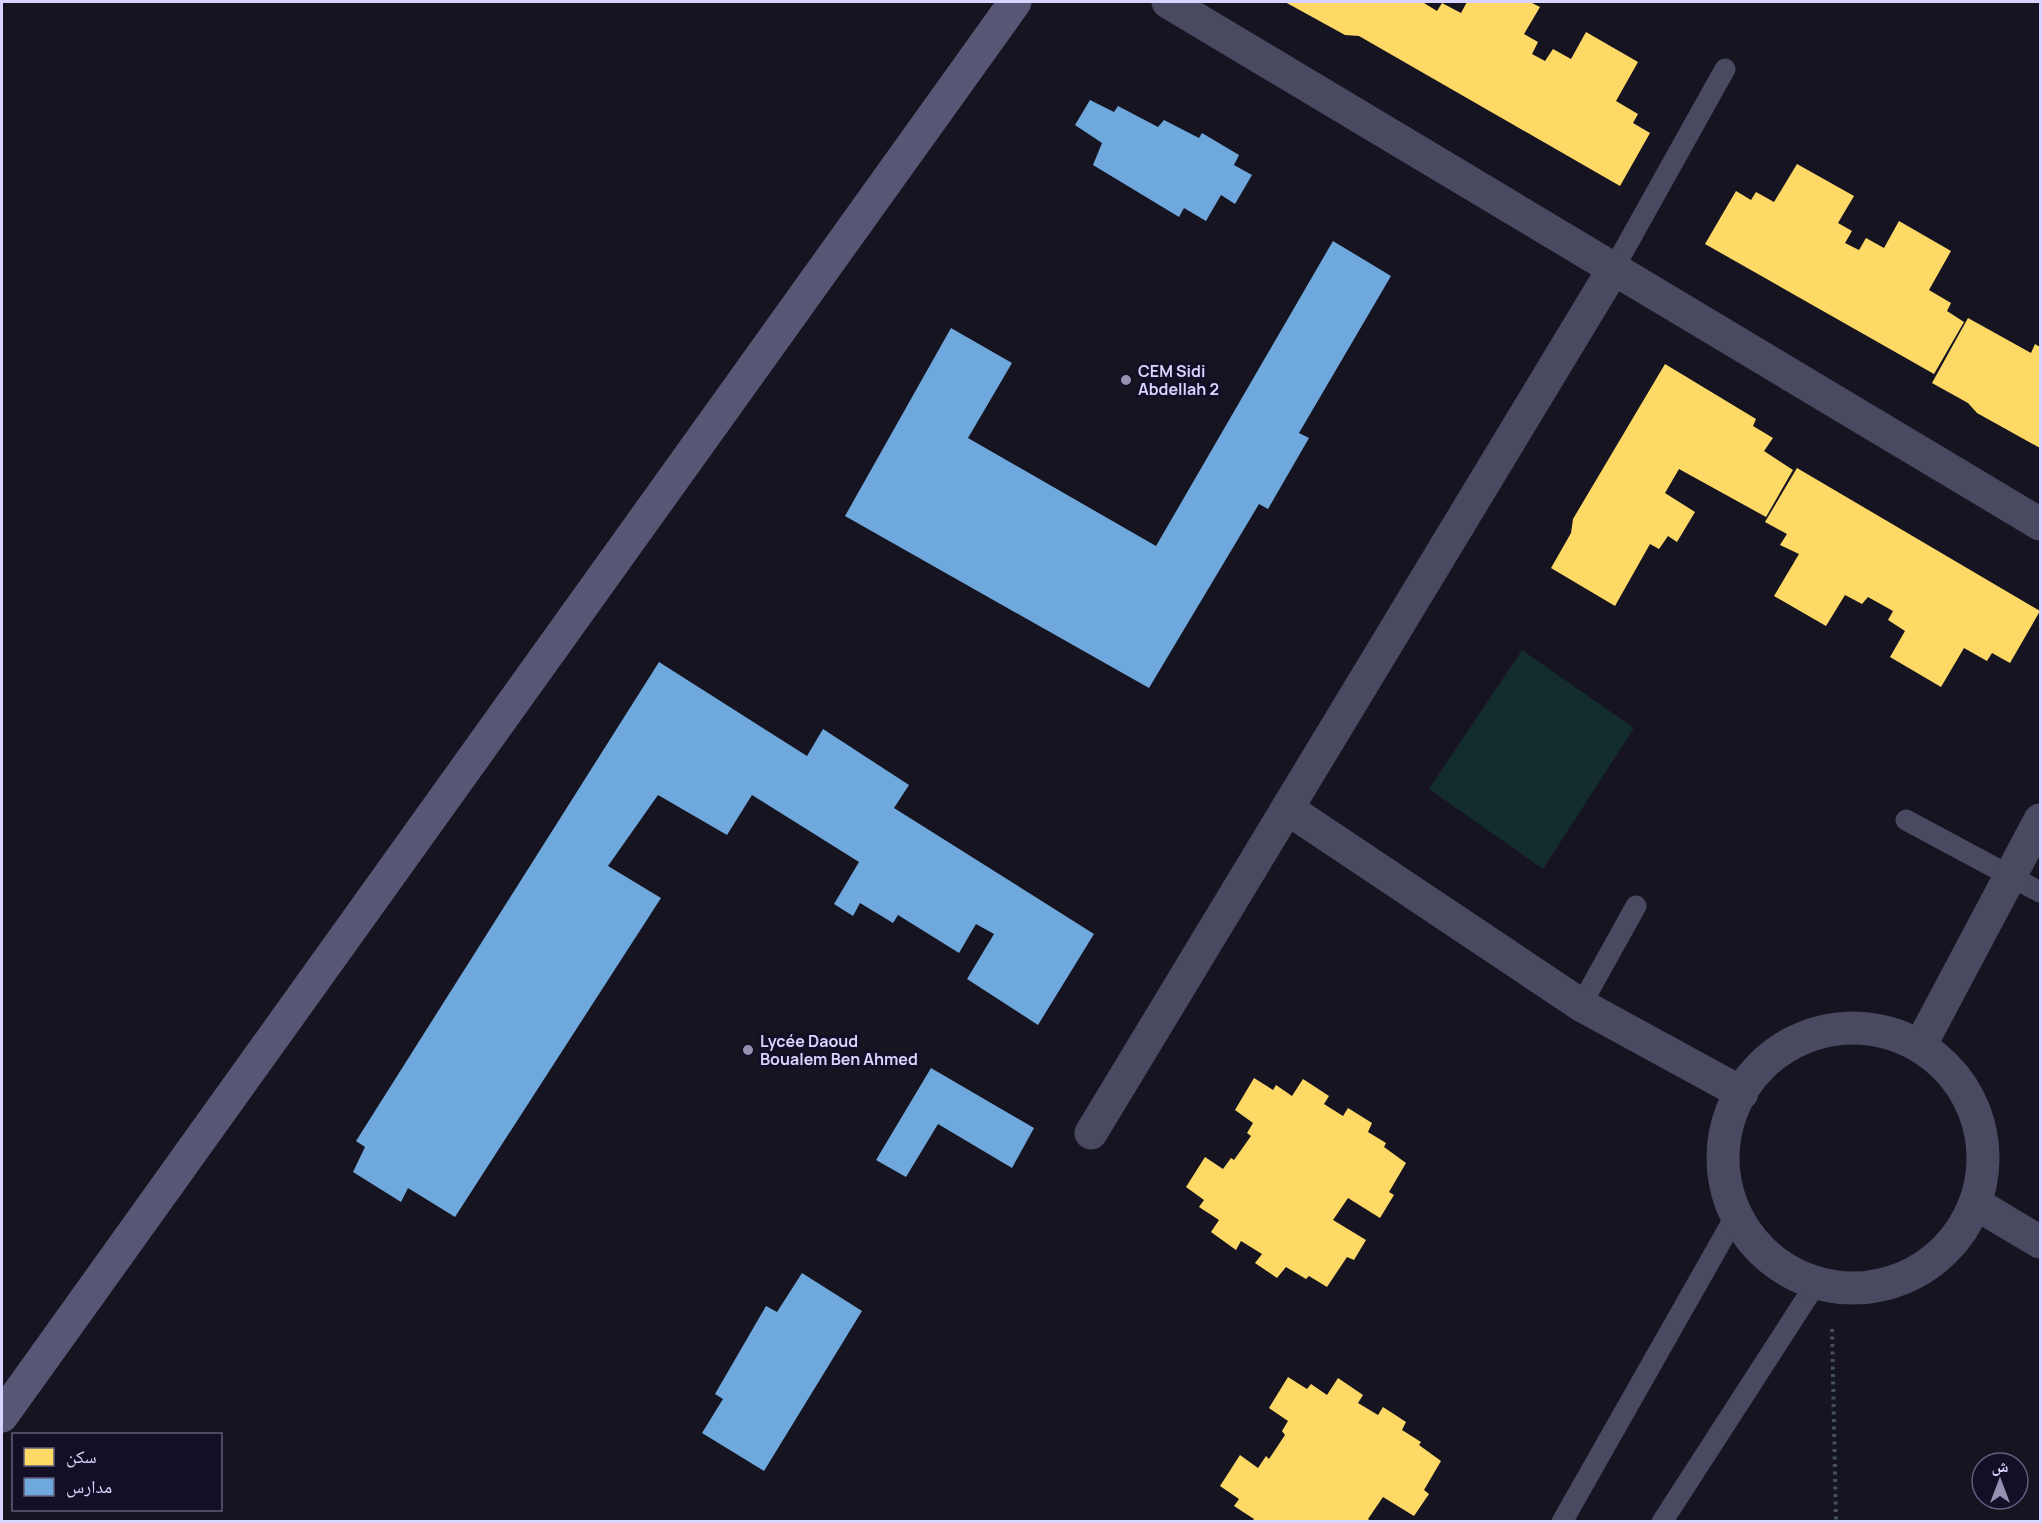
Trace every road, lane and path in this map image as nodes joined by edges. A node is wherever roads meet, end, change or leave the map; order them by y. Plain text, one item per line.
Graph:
1 (1015, 2) edge
2 (1168, 2) edge
3 (1725, 69) dead end
4 (1614, 268) junction
5 (2040, 524) edge
6 (1288, 809) junction
7 (1906, 820) dead end
8 (2040, 820) edge
9 (2009, 876) junction
10 (2040, 892) edge
11 (1636, 906) dead end
12 (1581, 1005) junction
13 (1920, 1046) junction
14 (1742, 1093) junction
15 (1091, 1133) dead end
16 (1978, 1205) junction
17 (1735, 1217) junction
18 (2040, 1242) edge
19 (1824, 1284) junction
20 (2, 1416) edge
21 (1562, 1521) edge
22 (1662, 1521) edge
23 (1836, 1521) edge

1 - 20 street
2 - 4 street
3 - 4 lane
4 - 5 street
4 - 6 street
6 - 12 street
6 - 15 street
7 - 9 lane
8 - 9 street
9 - 10 lane
9 - 13 street
11 - 12 lane
12 - 14 street
13 - 14 street
13 - 16 street
14 - 17 street
16 - 18 street
16 - 19 street
17 - 19 street
17 - 21 lane
19 - 22 lane
19 - 23 path

